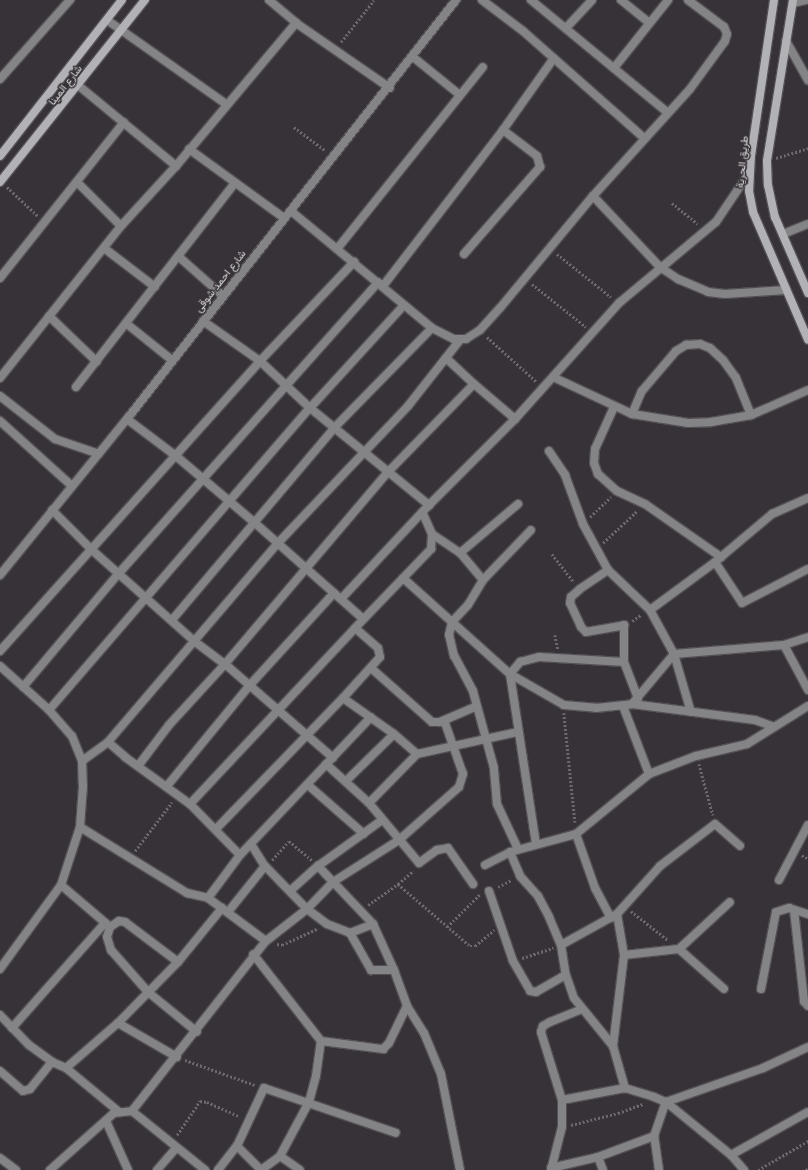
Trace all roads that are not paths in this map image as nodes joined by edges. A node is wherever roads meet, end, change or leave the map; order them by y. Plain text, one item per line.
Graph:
1 (70, 0) edge
2 (122, 0) edge
3 (146, 0) edge
4 (269, 0) edge
5 (456, 0) edge
6 (482, 0) edge
7 (531, 0) edge
8 (592, 0) edge
9 (621, 0) edge
10 (668, 0) edge
11 (688, 0) edge
12 (774, 0) edge
13 (806, 0) edge
14 (793, 2) edge
15 (107, 20) junction
16 (296, 23) junction
17 (649, 23) junction
18 (566, 28) junction
19 (121, 30) junction
20 (786, 41) junction
21 (413, 57) junction
22 (554, 58) junction
23 (483, 67) dead end
24 (614, 68) junction
25 (0, 79) edge
26 (808, 80) edge
27 (79, 86) junction
28 (390, 88) junction
29 (460, 95) junction
30 (226, 104) junction
31 (667, 112) junction
32 (124, 122) junction
33 (503, 130) junction
34 (644, 138) junction
35 (189, 149) junction
36 (0, 156) edge
37 (176, 166) junction
38 (749, 173) junction
39 (0, 182) edge
40 (78, 182) junction
41 (234, 184) junction
42 (592, 196) junction
43 (291, 211) junction
44 (284, 218) junction
45 (808, 224) edge
46 (121, 226) junction
47 (783, 234) junction
48 (104, 248) junction
49 (337, 249) junction
50 (464, 254) dead end
51 (178, 256) junction
52 (354, 262) junction
53 (660, 267) junction
54 (0, 278) edge
55 (381, 284) junction
56 (155, 287) junction
57 (786, 290) junction
58 (808, 293) edge
59 (223, 296) junction
60 (404, 304) junction
61 (49, 316) junction
62 (203, 321) junction
63 (127, 324) junction
64 (432, 328) junction
65 (460, 340) junction
66 (808, 340) edge
67 (446, 358) junction
68 (172, 360) junction
69 (260, 361) junction
70 (97, 362) junction
71 (553, 377) junction
72 (0, 378) edge
73 (285, 384) junction
74 (474, 384) junction
75 (76, 387) dead end
76 (808, 390) edge
77 (0, 396) edge
78 (614, 407) junction
79 (310, 408) junction
80 (632, 414) junction
81 (751, 415) junction
82 (515, 419) junction
83 (127, 420) junction
84 (0, 421) edge
85 (334, 428) junction
86 (549, 451) dead end
87 (366, 453) junction
88 (99, 454) junction
89 (176, 456) junction
90 (388, 472) junction
91 (202, 479) junction
92 (72, 486) junction
93 (808, 498) edge
94 (228, 502) junction
95 (518, 504) dead end
96 (428, 505) junction
97 (52, 510) junction
98 (422, 512) junction
99 (255, 523) junction
100 (531, 530) dead end
101 (432, 534) junction
102 (278, 543) junction
103 (92, 550) junction
104 (460, 553) junction
105 (718, 559) junction
106 (305, 568) junction
107 (808, 569) edge
108 (608, 570) junction
109 (120, 572) junction
110 (0, 575) edge
111 (403, 578) junction
112 (483, 580) junction
113 (334, 593) junction
114 (148, 597) junction
115 (341, 599) junction
116 (650, 610) junction
117 (363, 619) junction
118 (172, 620) junction
119 (452, 622) junction
120 (355, 628) junction
121 (808, 637) edge
122 (194, 641) junction
123 (784, 644) junction
124 (0, 651) edge
125 (674, 654) junction
126 (624, 662) junction
127 (225, 664) junction
128 (0, 666) edge
129 (371, 668) junction
130 (510, 674) junction
131 (249, 686) junction
132 (23, 687) junction
133 (808, 690) edge
134 (343, 698) junction
135 (638, 698) junction
136 (632, 704) junction
137 (477, 706) junction
138 (623, 706) junction
139 (808, 706) edge
140 (49, 710) junction
141 (277, 710) junction
142 (691, 712) junction
143 (371, 717) junction
144 (444, 720) junction
145 (774, 727) junction
146 (518, 732) junction
147 (394, 734) junction
148 (305, 735) junction
149 (486, 737) junction
150 (108, 742) junction
151 (454, 744) junction
152 (417, 754) junction
153 (333, 758) junction
154 (82, 761) junction
155 (326, 764) junction
156 (138, 766) junction
157 (649, 774) junction
158 (346, 781) junction
159 (308, 785) junction
160 (167, 786) junction
161 (369, 803) junction
162 (190, 804) junction
163 (382, 820) junction
164 (808, 825) edge
165 (80, 827) junction
166 (216, 829) junction
167 (364, 834) junction
168 (576, 834) junction
169 (399, 840) junction
170 (250, 844) junction
171 (536, 844) junction
172 (740, 846) dead end
173 (514, 850) junction
174 (240, 855) junction
175 (485, 865) dead end
176 (266, 866) junction
177 (318, 866) junction
178 (778, 880) dead end
179 (333, 882) junction
180 (472, 884) dead end
181 (61, 885) junction
182 (290, 891) junction
183 (489, 891) dead end
184 (208, 898) junction
185 (730, 902) dead end
186 (307, 909) junction
187 (225, 910) junction
188 (794, 910) junction
189 (808, 914) edge
190 (614, 916) junction
191 (373, 924) junction
192 (107, 925) junction
193 (350, 933) junction
194 (266, 941) junction
195 (561, 945) junction
196 (679, 949) junction
197 (253, 954) junction
198 (624, 955) junction
199 (178, 962) junction
200 (0, 969) edge
201 (394, 970) junction
202 (566, 975) junction
203 (724, 988) dead end
204 (761, 989) dead end
205 (148, 992) junction
206 (408, 1006) junction
207 (808, 1006) edge
208 (582, 1009) junction
209 (0, 1015) edge
210 (118, 1022) junction
211 (12, 1028) junction
212 (196, 1032) junction
213 (321, 1041) junction
214 (613, 1046) junction
215 (808, 1047) edge
216 (176, 1057) junction
217 (52, 1062) junction
218 (66, 1068) junction
219 (0, 1071) edge
220 (625, 1088) junction
221 (562, 1100) junction
222 (309, 1102) junction
223 (666, 1102) junction
224 (118, 1111) junction
225 (132, 1111) junction
226 (808, 1112) edge
227 (106, 1121) junction
228 (396, 1133) dead end
229 (654, 1136) junction
230 (174, 1146) junction
231 (237, 1146) junction
232 (731, 1155) junction
233 (280, 1156) junction
234 (598, 1157) junction
235 (0, 1158) edge
236 (551, 1169) edge
237 (16, 1170) edge
238 (50, 1170) edge
239 (128, 1170) edge
240 (157, 1170) edge
241 (205, 1170) edge
242 (218, 1170) edge
243 (300, 1170) edge
244 (460, 1170) edge
245 (603, 1170) edge
246 (659, 1170) edge
247 (744, 1170) edge

1 - 25 street
2 - 15 main road, شارع المينا
3 - 19 main road, شارع المينا
4 - 16 street
5 - 21 street, شارع احمد شوقى
6 - 22 street
7 - 18 street
8 - 18 street
9 - 17 street
10 - 17 street
11 - 31 street
12 - 38 main road, طريق الحرية
13 - 14 street
14 - 20 main road
15 - 19 street
15 - 36 main road, شارع المينا
16 - 28 street
16 - 30 street
17 - 24 street
18 - 24 street
19 - 27 main road, شارع المينا
19 - 30 street
20 - 26 street
20 - 47 main road
21 - 28 street, شارع احمد شوقى
21 - 29 street
22 - 33 street
22 - 34 street
23 - 29 street
24 - 31 street
27 - 32 street
27 - 39 main road, شارع المينا
28 - 43 street, شارع احمد شوقى
29 - 49 street
30 - 35 street
31 - 34 street
32 - 37 street
32 - 40 street
33 - 50 street
33 - 55 street
34 - 42 street
35 - 37 street
35 - 41 street
37 - 46 street
38 - 53 street
38 - 57 main road, طريق الحرية
40 - 46 street
40 - 54 street
41 - 44 street
41 - 51 street
42 - 53 street
42 - 65 street
43 - 44 street, شارع احمد شوقى
43 - 49 street
44 - 59 street, شارع احمد شوقى
45 - 47 street
46 - 48 street
47 - 58 main road
48 - 56 street
48 - 61 street
49 - 52 street
51 - 56 street
51 - 59 street
52 - 55 street
52 - 69 street
53 - 57 street
53 - 71 street
55 - 60 street
55 - 73 street
56 - 63 street
57 - 66 main road, طريق الحرية
59 - 62 street, شارع احمد شوقى
60 - 64 street
60 - 79 street
61 - 70 street
61 - 72 street
62 - 68 street, شارع احمد شوقى
62 - 69 street
63 - 68 street
63 - 70 street
64 - 65 street
64 - 85 street
65 - 67 street
67 - 74 street
67 - 87 street
68 - 83 street, شارع احمد شوقى
69 - 73 street
69 - 89 street
70 - 75 street
71 - 78 street
71 - 82 street
73 - 79 street
73 - 91 street
74 - 82 street
74 - 90 street
76 - 81 street
77 - 88 street
78 - 80 street
78 - 105 street
79 - 85 street
79 - 94 street
80 - 81 street
80 - 81 street
82 - 96 street
83 - 88 street, شارع احمد شوقى
83 - 89 street
84 - 92 street
85 - 87 street
85 - 99 street
86 - 108 street
87 - 90 street
87 - 102 street
88 - 92 street, شارع احمد شوقى
89 - 91 street
89 - 103 street
90 - 96 street
90 - 106 street
91 - 94 street
91 - 109 street
92 - 97 street, شارع احمد شوقى
93 - 105 street
94 - 99 street
94 - 114 street
95 - 104 street
96 - 98 street
97 - 103 street
97 - 110 street, شارع احمد شوقى
98 - 101 street
98 - 115 street
99 - 102 street
99 - 118 street
100 - 112 street
101 - 104 street
101 - 111 street
102 - 106 street
102 - 122 street
103 - 109 street
103 - 124 street
104 - 112 street
105 - 107 street
105 - 116 street
106 - 113 street
106 - 127 street
108 - 116 street
108 - 126 street
109 - 114 street
109 - 132 street
111 - 117 street
111 - 119 street
112 - 119 street
113 - 115 street
113 - 131 street
114 - 118 street
114 - 140 street
115 - 117 street
116 - 125 street
117 - 120 street
118 - 122 street
119 - 130 street
119 - 137 street
120 - 129 street
120 - 141 street
121 - 123 street
122 - 127 street
122 - 150 street
123 - 125 street
123 - 133 street
125 - 135 street
125 - 142 street
126 - 130 street
126 - 135 street
127 - 131 street
127 - 156 street
128 - 132 street
129 - 134 street
129 - 144 street
130 - 138 street
130 - 146 street
131 - 141 street
131 - 160 street
132 - 140 street
134 - 143 street
134 - 148 street
135 - 136 street
136 - 138 street
136 - 142 street
137 - 144 street
137 - 149 street
138 - 157 street
139 - 145 street
140 - 154 street
141 - 148 street
141 - 162 street
142 - 145 street
143 - 147 street
143 - 153 street
144 - 151 street
145 - 157 street
146 - 149 street
146 - 171 street
147 - 152 street
147 - 158 street
148 - 153 street
148 - 166 street
149 - 151 street
149 - 173 street
150 - 154 street
150 - 156 street
151 - 152 street
151 - 169 street
152 - 161 street
153 - 155 street
154 - 165 street
155 - 158 street
155 - 159 street
156 - 160 street
157 - 168 street
158 - 161 street
159 - 167 street
159 - 170 street
160 - 162 street
161 - 163 street
162 - 166 street
163 - 167 street
163 - 169 street
164 - 178 street
165 - 181 street
165 - 184 street
166 - 174 street
167 - 177 street
168 - 171 street
168 - 190 street
169 - 179 street
169 - 180 street
170 - 174 street
170 - 176 street
171 - 173 street
172 - 190 street
173 - 175 street
173 - 195 street
174 - 184 street
176 - 182 street
176 - 187 street
177 - 179 street
177 - 182 street
179 - 186 street
179 - 191 street
181 - 192 street
181 - 200 street
182 - 186 street
183 - 202 street
184 - 187 street
185 - 196 street
186 - 193 street
186 - 194 street
187 - 194 street
187 - 199 street
188 - 189 street
188 - 204 street
188 - 207 street
190 - 195 street
190 - 198 street
191 - 193 street
191 - 201 street
192 - 199 street
192 - 205 street
192 - 211 street
193 - 201 street
194 - 197 street
195 - 202 street
196 - 198 street
196 - 203 street
197 - 212 street
197 - 213 street
198 - 214 street
199 - 205 street
201 - 206 street
202 - 208 street
205 - 210 street
205 - 212 street
206 - 213 street
206 - 244 street
208 - 214 street
208 - 221 street
209 - 211 street
210 - 216 street
210 - 218 street
211 - 217 street
212 - 216 street
213 - 222 street
214 - 220 street
215 - 223 street
216 - 225 street
217 - 218 street
217 - 219 street
218 - 224 street
220 - 221 street
220 - 223 street
221 - 236 street
222 - 228 street
222 - 231 street
222 - 233 street
223 - 229 street
223 - 232 street
224 - 225 street
224 - 227 street
225 - 230 street
226 - 232 street
227 - 238 street
227 - 239 street
229 - 234 street
229 - 246 street
230 - 240 street
230 - 241 street
231 - 233 street
231 - 242 street
232 - 247 street
233 - 243 street
234 - 236 street
234 - 245 street
235 - 237 street

